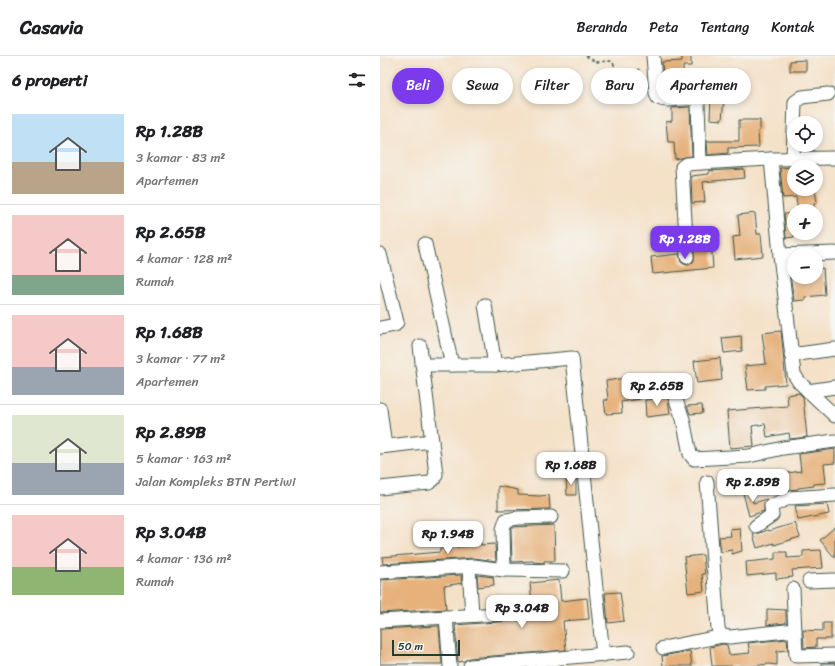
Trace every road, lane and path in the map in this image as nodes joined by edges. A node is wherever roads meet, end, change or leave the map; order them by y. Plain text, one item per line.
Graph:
1 (586, 56) edge
2 (654, 62) edge
3 (828, 94) dead end
4 (793, 158) junction
5 (835, 158) edge
6 (771, 159) junction
7 (700, 163) junction
8 (425, 244) dead end
9 (835, 253) edge
10 (380, 254) edge
11 (780, 255) junction
12 (687, 257) dead end
13 (485, 305) dead end
14 (380, 328) edge
15 (420, 346) dead end
16 (835, 349) edge
17 (791, 355) junction
18 (422, 365) junction
19 (452, 365) junction
20 (495, 365) junction
21 (835, 386) edge
22 (808, 391) junction
23 (676, 400) dead end
24 (380, 409) edge
25 (835, 416) edge
26 (432, 441) junction
27 (835, 441) edge
28 (382, 446) edge
29 (707, 482) dead end
30 (380, 488) edge
31 (835, 495) edge
32 (551, 517) dead end
33 (756, 526) dead end
34 (469, 567) junction
35 (504, 570) junction
36 (563, 571) dead end
37 (380, 572) edge
38 (835, 580) edge
39 (809, 581) dead end
40 (793, 589) dead end
41 (547, 611) dead end
42 (472, 615) junction
43 (446, 617) junction
44 (380, 621) edge
45 (795, 630) junction
46 (723, 636) junction
47 (663, 648) dead end
48 (628, 652) dead end
49 (603, 655) junction
50 (835, 655) edge
51 (450, 666) edge
52 (470, 666) edge

1 - 2 path
2 - 7 street
3 - 4 street
4 - 5 street
4 - 6 street
6 - 7 street
6 - 11 street
7 - 12 street
8 - 19 street
9 - 11 street
10 - 14 street
11 - 17 street
13 - 20 street
15 - 18 street
16 - 17 street
17 - 22 street
18 - 19 street
18 - 26 street
19 - 20 street
20 - 49 street
21 - 22 street
22 - 25 street
23 - 27 street
24 - 28 street
26 - 28 street
26 - 30 street
29 - 46 street
31 - 33 street
32 - 35 street
34 - 35 street
34 - 37 street
34 - 42 street
35 - 36 street
38 - 39 street
40 - 45 street
41 - 42 street
42 - 43 street
43 - 44 street
43 - 51 street
45 - 46 street
45 - 50 street
46 - 47 street
48 - 49 street
49 - 52 street

